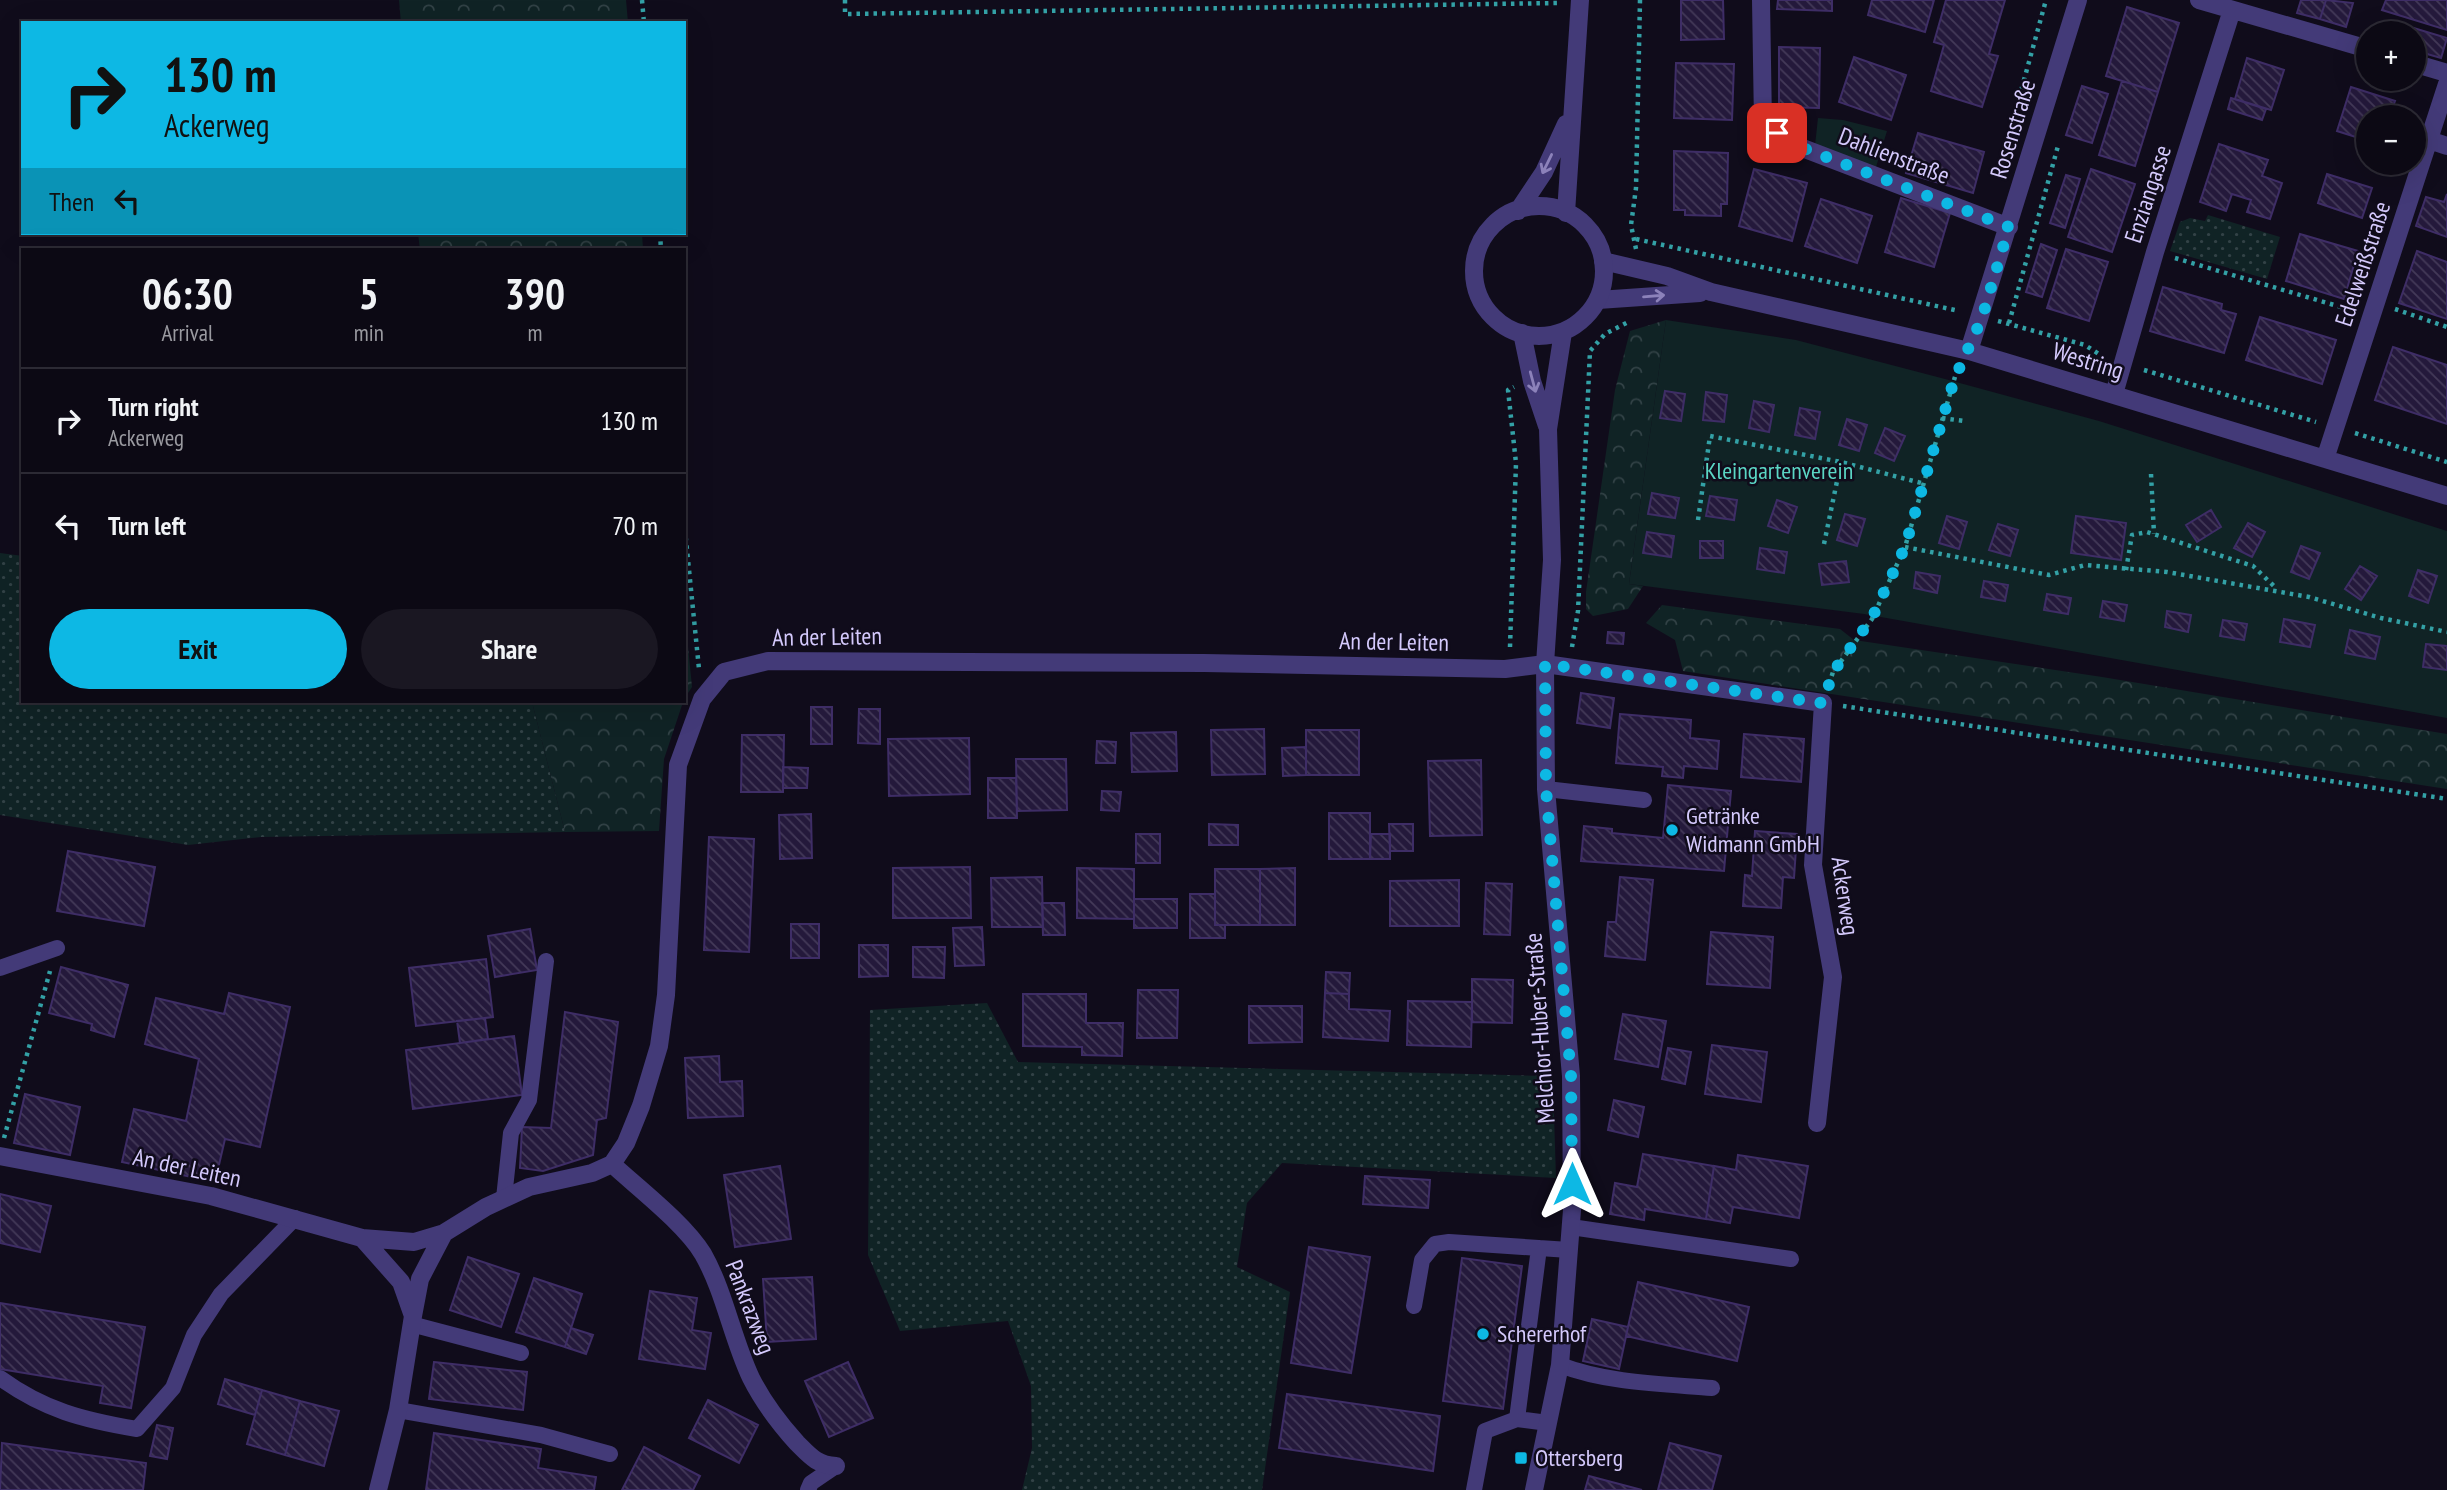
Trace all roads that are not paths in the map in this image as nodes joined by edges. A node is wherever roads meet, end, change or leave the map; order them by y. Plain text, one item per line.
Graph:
1 (1761, 0) edge
2 (2078, 0) edge
3 (2199, 0) edge
4 (1580, 1) edge
5 (2232, 10) junction
6 (2356, 46) edge
7 (2426, 67) edge
8 (2447, 73) edge
9 (2447, 84) edge
10 (1570, 114) junction
11 (2429, 140) junction
12 (2447, 146) edge
13 (1518, 211) junction
14 (1566, 213) junction
15 (2009, 227) junction
16 (1603, 261) junction
17 (1711, 292) junction
18 (1598, 300) junction
19 (1563, 332) junction
20 (1522, 333) junction
21 (1969, 351) junction
22 (2114, 394) junction
23 (1548, 429) junction
24 (2325, 459) junction
25 (2447, 496) edge
26 (1545, 664) junction
27 (1546, 789) junction
28 (1644, 800) dead end
29 (57, 948) road end
30 (546, 961) dead end
31 (0, 968) edge
32 (1817, 1123) dead end
33 (2, 1147) edge
34 (612, 1164) junction
35 (504, 1199) junction
36 (295, 1218) junction
37 (1571, 1227) junction
38 (444, 1233) junction
39 (362, 1238) junction
40 (1539, 1248) junction
41 (1569, 1250) junction
42 (1791, 1259) dead end
43 (1414, 1306) dead end
44 (412, 1320) junction
45 (521, 1353) dead end
46 (1560, 1365) junction
47 (0, 1378) edge
48 (1712, 1388) dead end
49 (398, 1410) junction
50 (1517, 1419) junction
51 (1548, 1423) junction
52 (610, 1454) dead end
53 (836, 1466) joint
54 (378, 1490) edge
55 (808, 1490) edge
56 (1474, 1490) edge
57 (1534, 1490) edge

1 - 15 street, Dahlienstraße
2 - 15 street, Rosenstraße
3 - 5 street
4 - 10 street
5 - 6 street
5 - 22 street, Enziangasse
7 - 8 street
9 - 11 street, Edelweißstraße
10 -> 13 street
10 - 14 street
11 - 12 street
11 - 24 street, Edelweißstraße
13 - 14 street
13 - 20 street
14 - 16 street
15 - 21 street, Rosenstraße
16 - 17 street, Westring
16 - 18 street
18 -> 17 street, Westring
17 - 21 street, Westring
18 - 19 street
19 - 20 street
19 - 23 street
20 -> 23 street
21 - 22 street, Westring
22 - 24 street, Westring
23 - 26 street, Melchior-Huber-Straße
24 - 25 street, Westring
26 - 27 street, Melchior-Huber-Straße
26 - 32 street, Ackerweg
26 - 34 street, An der Leiten
27 - 28 lane
27 - 37 street, Melchior-Huber-Straße
29 - 31 lane
30 - 35 lane
33 - 36 street, An der Leiten
34 - 35 street, An der Leiten
34 - 53 street, Pankrazweg
35 - 38 street, An der Leiten
36 - 39 street, An der Leiten
36 - 47 lane
37 - 41 street, Melchior-Huber-Straße
37 - 42 lane
38 - 39 street, An der Leiten
38 - 44 street
39 - 44 street
40 - 41 lane
40 - 43 lane
40 - 50 lane
41 - 46 street, Melchior-Huber-Straße
44 - 45 lane
44 - 49 street
46 - 48 lane
46 - 51 street, Melchior-Huber-Straße
49 - 52 lane
49 - 54 street
50 - 51 lane
50 - 56 lane
51 - 57 street, Melchior-Huber-Straße
53 - 55 lane

